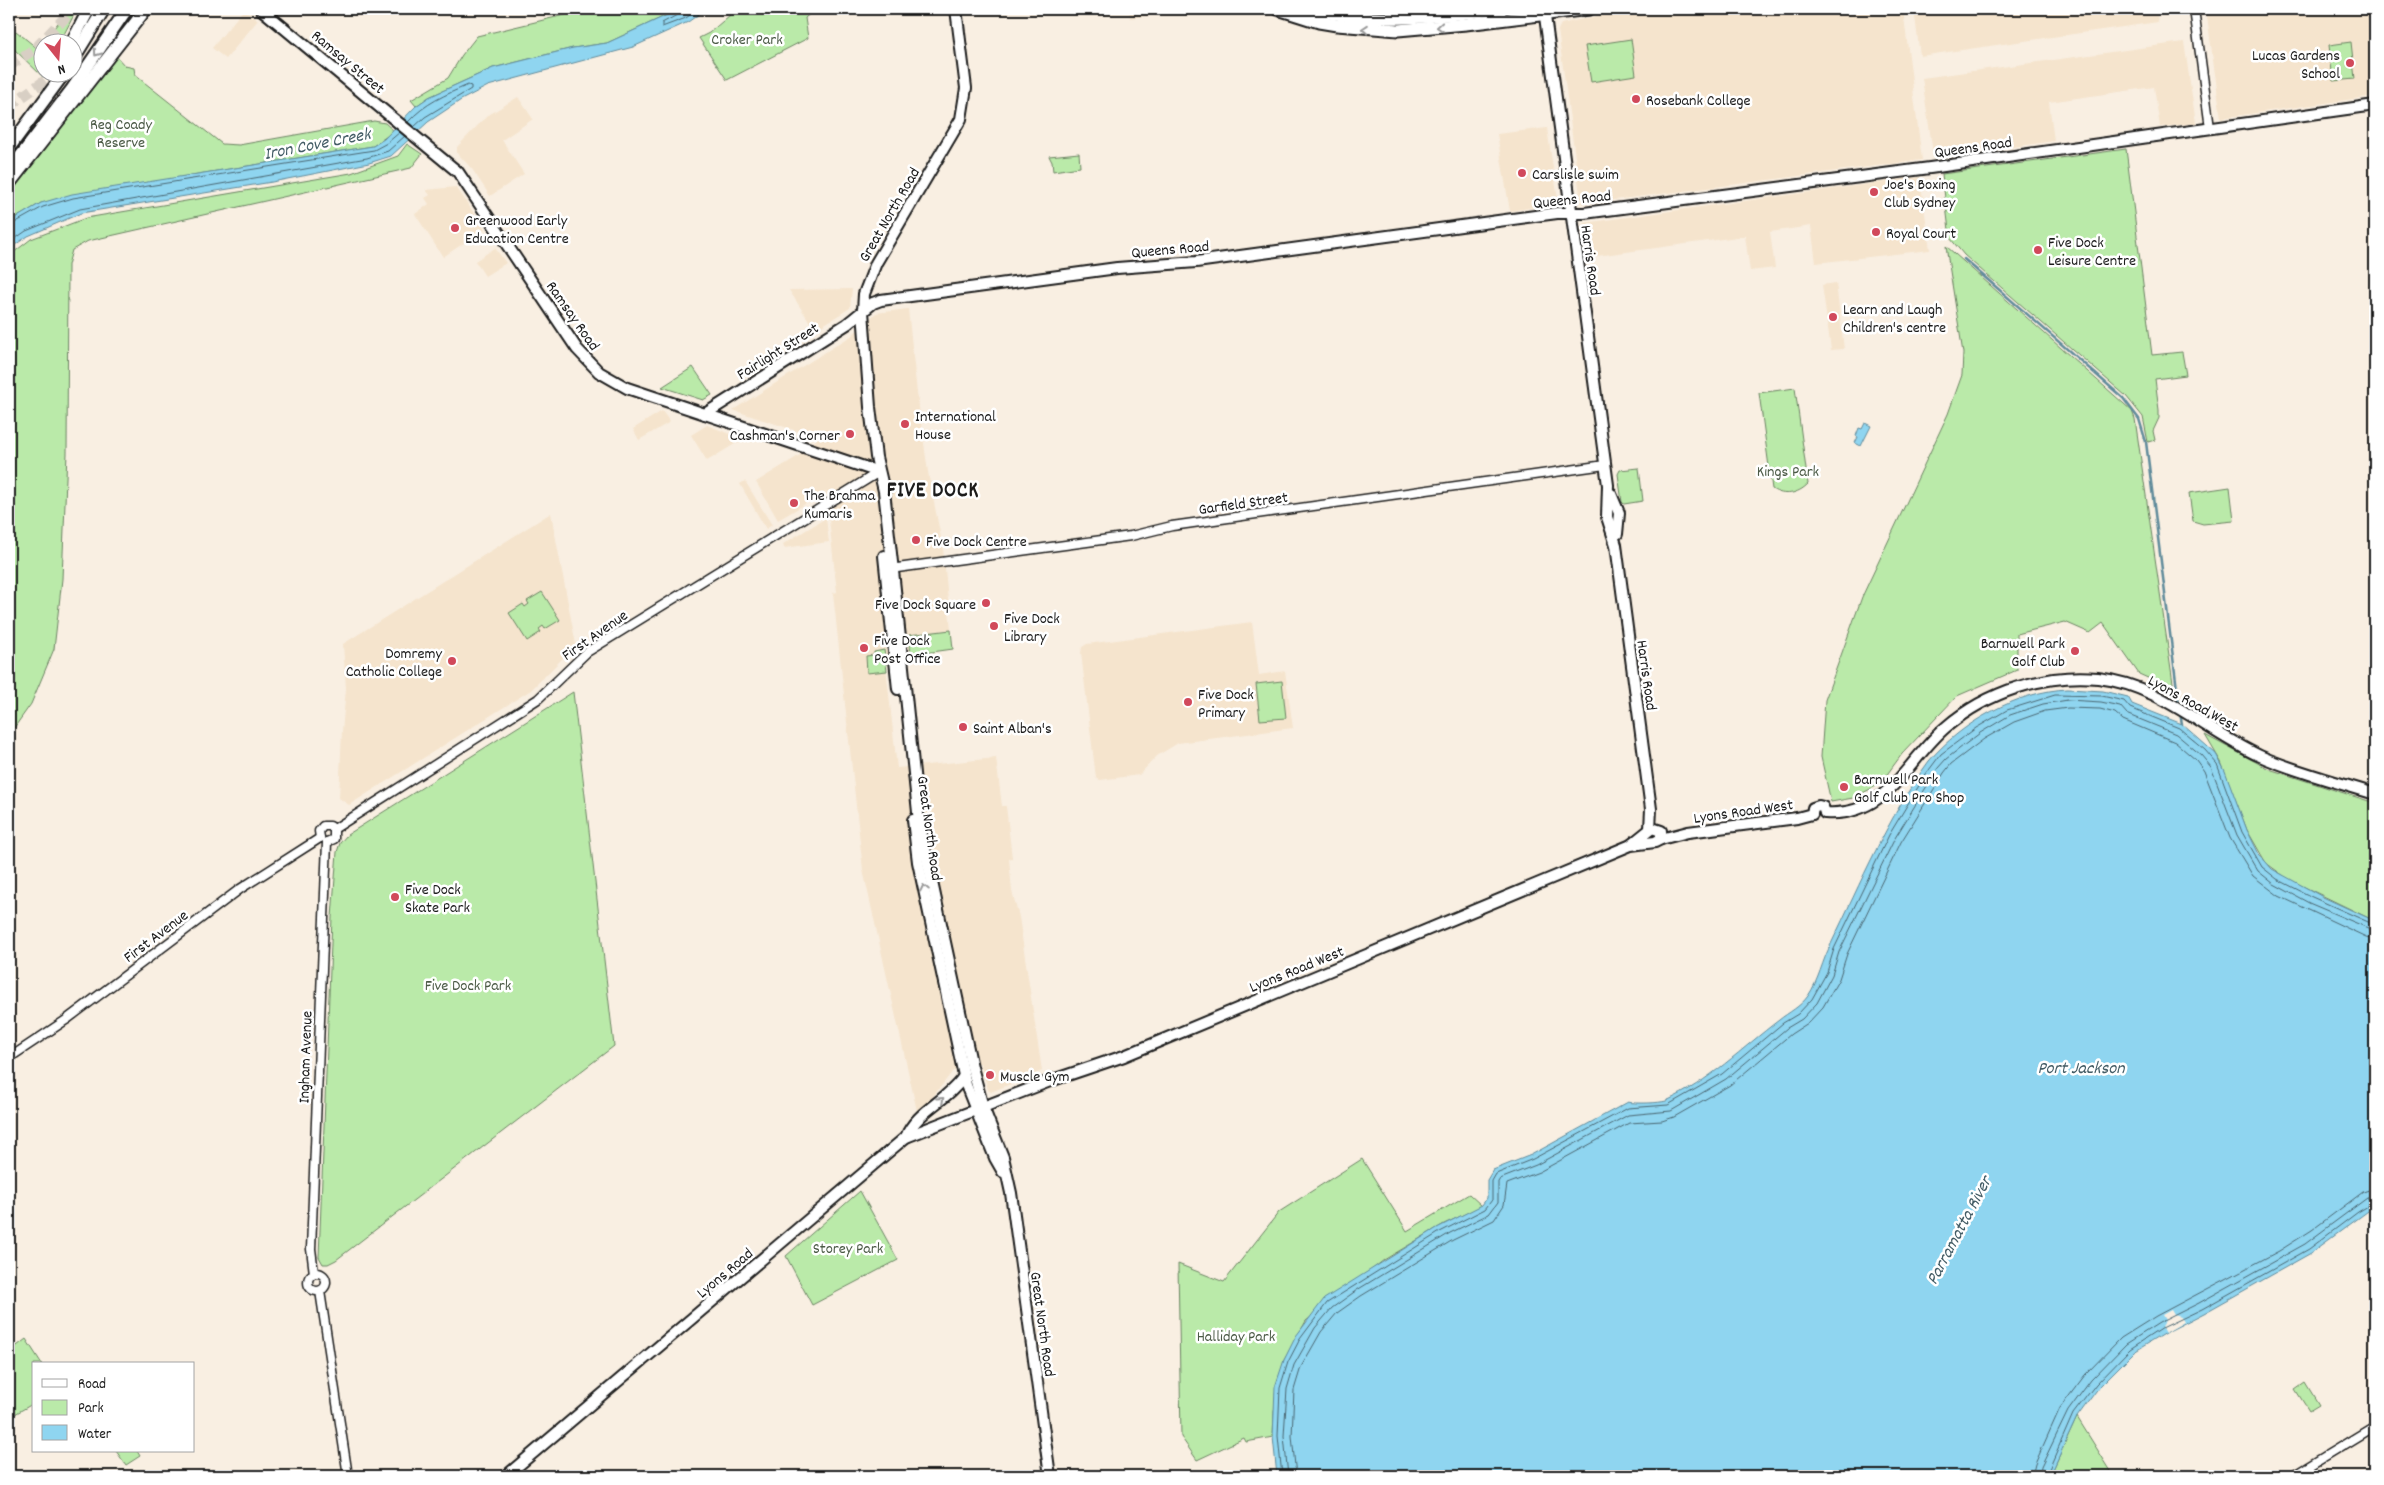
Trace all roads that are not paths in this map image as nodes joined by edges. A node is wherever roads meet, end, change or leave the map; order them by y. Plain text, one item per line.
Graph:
1 (88, 9) edge
2 (104, 9) edge
3 (126, 9) edge
4 (146, 9) edge
5 (261, 9) edge
6 (956, 9) edge
7 (1278, 9) edge
8 (1307, 9) edge
9 (1502, 9) edge
10 (1589, 9) edge
11 (2194, 9) edge
12 (1544, 12) edge
13 (77, 32) edge
14 (82, 45) edge
15 (51, 82) edge
16 (58, 82) edge
17 (2375, 105) edge
18 (32, 118) junction
19 (2210, 128) junction
20 (417, 136) joint
21 (9, 148) edge
22 (9, 171) edge
23 (9, 184) edge
24 (1571, 213) junction
25 (863, 311) junction
26 (706, 414) junction
27 (1605, 465) junction
28 (879, 472) junction
29 (889, 569) junction
30 (2375, 794) edge
31 (334, 829) junction
32 (1655, 834) junction
33 (323, 840) junction
34 (9, 1058) edge
35 (964, 1076) junction
36 (979, 1109) junction
37 (906, 1137) junction
38 (314, 1273) junction
39 (320, 1291) junction
40 (2375, 1426) edge
41 (348, 1476) edge
42 (506, 1476) edge
43 (1050, 1476) edge
44 (2292, 1476) edge

1 - 13 highway
2 - 14 highway
3 -> 22 highway
4 - 23 highway
5 - 20 main road, Ramsay Street
6 - 25 main road, Great North Road
12 -> 7 highway
8 - 9 highway
10 - 12 highway
11 - 19 street
12 - 24 main road, Harris Road
15 - 18 highway
16 - 18 highway
17 - 19 main road, Queens Road
18 - 21 highway
19 - 24 main road, Queens Road
20 - 26 main road, Ramsay Road
24 - 25 main road, Queens Road
24 - 27 main road, Harris Road
25 - 26 main road, Fairlight Street
25 - 28 main road, Great North Road
26 - 28 main road, Ramsay Road
27 - 29 street, Garfield Street
27 - 32 main road, Harris Road
28 - 29 main road, Great North Road
28 - 31 street, First Avenue
35 -> 29 main road, Great North Road
29 - 36 main road, Great North Road
30 - 32 main road, Lyons Road West
31 - 33 street
31 - 33 street
32 - 36 main road, Lyons Road West
33 - 34 street, First Avenue
33 - 38 street, Ingham Avenue
35 - 36 main road, Great North Road
37 -> 35 main road
36 - 37 main road, Lyons Road
36 - 43 main road, Great North Road
37 - 42 main road, Lyons Road
38 - 39 street
38 - 39 street
39 - 41 street
40 - 44 street

